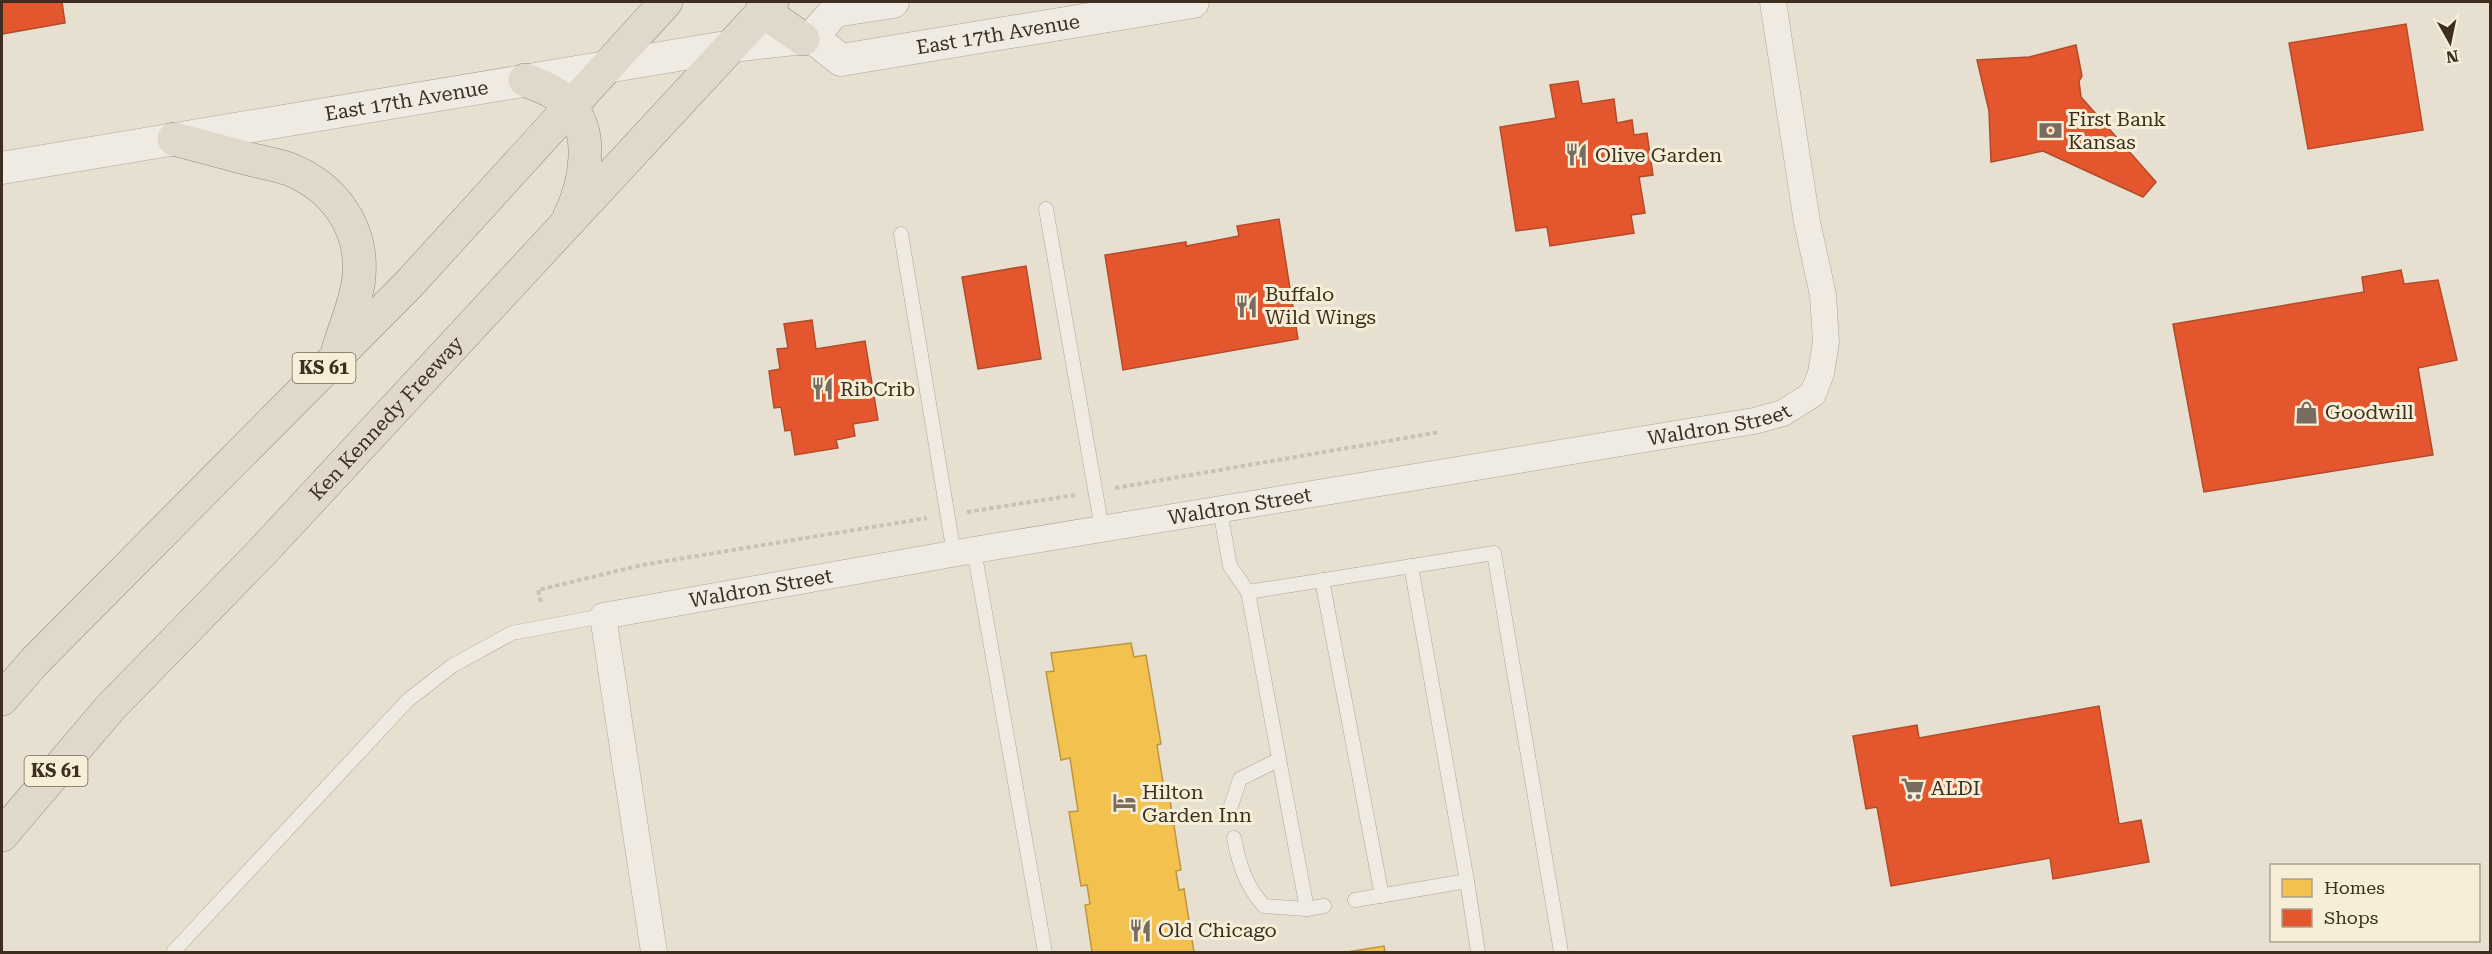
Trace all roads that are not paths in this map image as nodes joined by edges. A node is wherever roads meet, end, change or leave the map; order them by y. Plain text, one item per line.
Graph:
1 (666, 2) edge
2 (894, 2) edge
3 (1192, 2) edge
4 (1773, 2) edge
5 (767, 4) edge
6 (807, 38) junction
7 (732, 46) junction
8 (606, 67) junction
9 (525, 80) junction
10 (570, 106) junction
11 (174, 139) junction
12 (2, 168) edge
13 (1046, 209) dead end
14 (564, 227) junction
15 (901, 234) dead end
16 (336, 356) junction
17 (1220, 510) junction
18 (1102, 529) junction
19 (964, 552) junction
20 (1411, 566) junction
21 (1322, 580) junction
22 (1248, 592) junction
23 (603, 616) junction
24 (2, 699) edge
25 (1278, 760) junction
26 (1231, 806) dead end
27 (2, 835) edge
28 (1234, 838) dead end
29 (1467, 881) junction
30 (1382, 896) junction
31 (1355, 900) dead end
32 (1324, 906) dead end
33 (1307, 909) junction
34 (173, 952) edge
35 (654, 952) edge
36 (1045, 952) edge
37 (1478, 952) edge
38 (1561, 952) edge

1 - 8 highway, KS 61
2 - 6 street
3 - 6 street, East 17th Avenue
4 - 17 street, Waldron Street
5 - 6 highway
5 - 7 highway, Ken Kennedy Freeway / KS 61
6 - 7 street, East 17th Avenue
7 - 8 street, East 17th Avenue
7 - 14 highway, Ken Kennedy Freeway / KS 61
8 - 9 street, East 17th Avenue
8 - 10 highway, KS 61
9 - 10 highway
9 - 11 street, East 17th Avenue
10 - 14 highway
10 - 16 highway, KS 61
11 - 12 street, East 17th Avenue
11 - 16 highway
13 - 18 lane
14 - 27 highway, Ken Kennedy Freeway / KS 61
15 - 19 lane
16 - 24 highway, KS 61
17 - 18 street, Waldron Street
17 - 22 lane
18 - 19 street, Waldron Street
19 - 23 street, Waldron Street
19 - 36 lane
20 - 21 lane
20 - 29 lane
20 - 38 lane
21 - 22 lane
21 - 30 lane
22 - 25 lane
23 - 34 lane
23 - 35 street
25 - 26 lane
25 - 33 lane
28 - 33 lane
29 - 30 lane
29 - 37 lane
30 - 31 lane
32 - 33 lane

